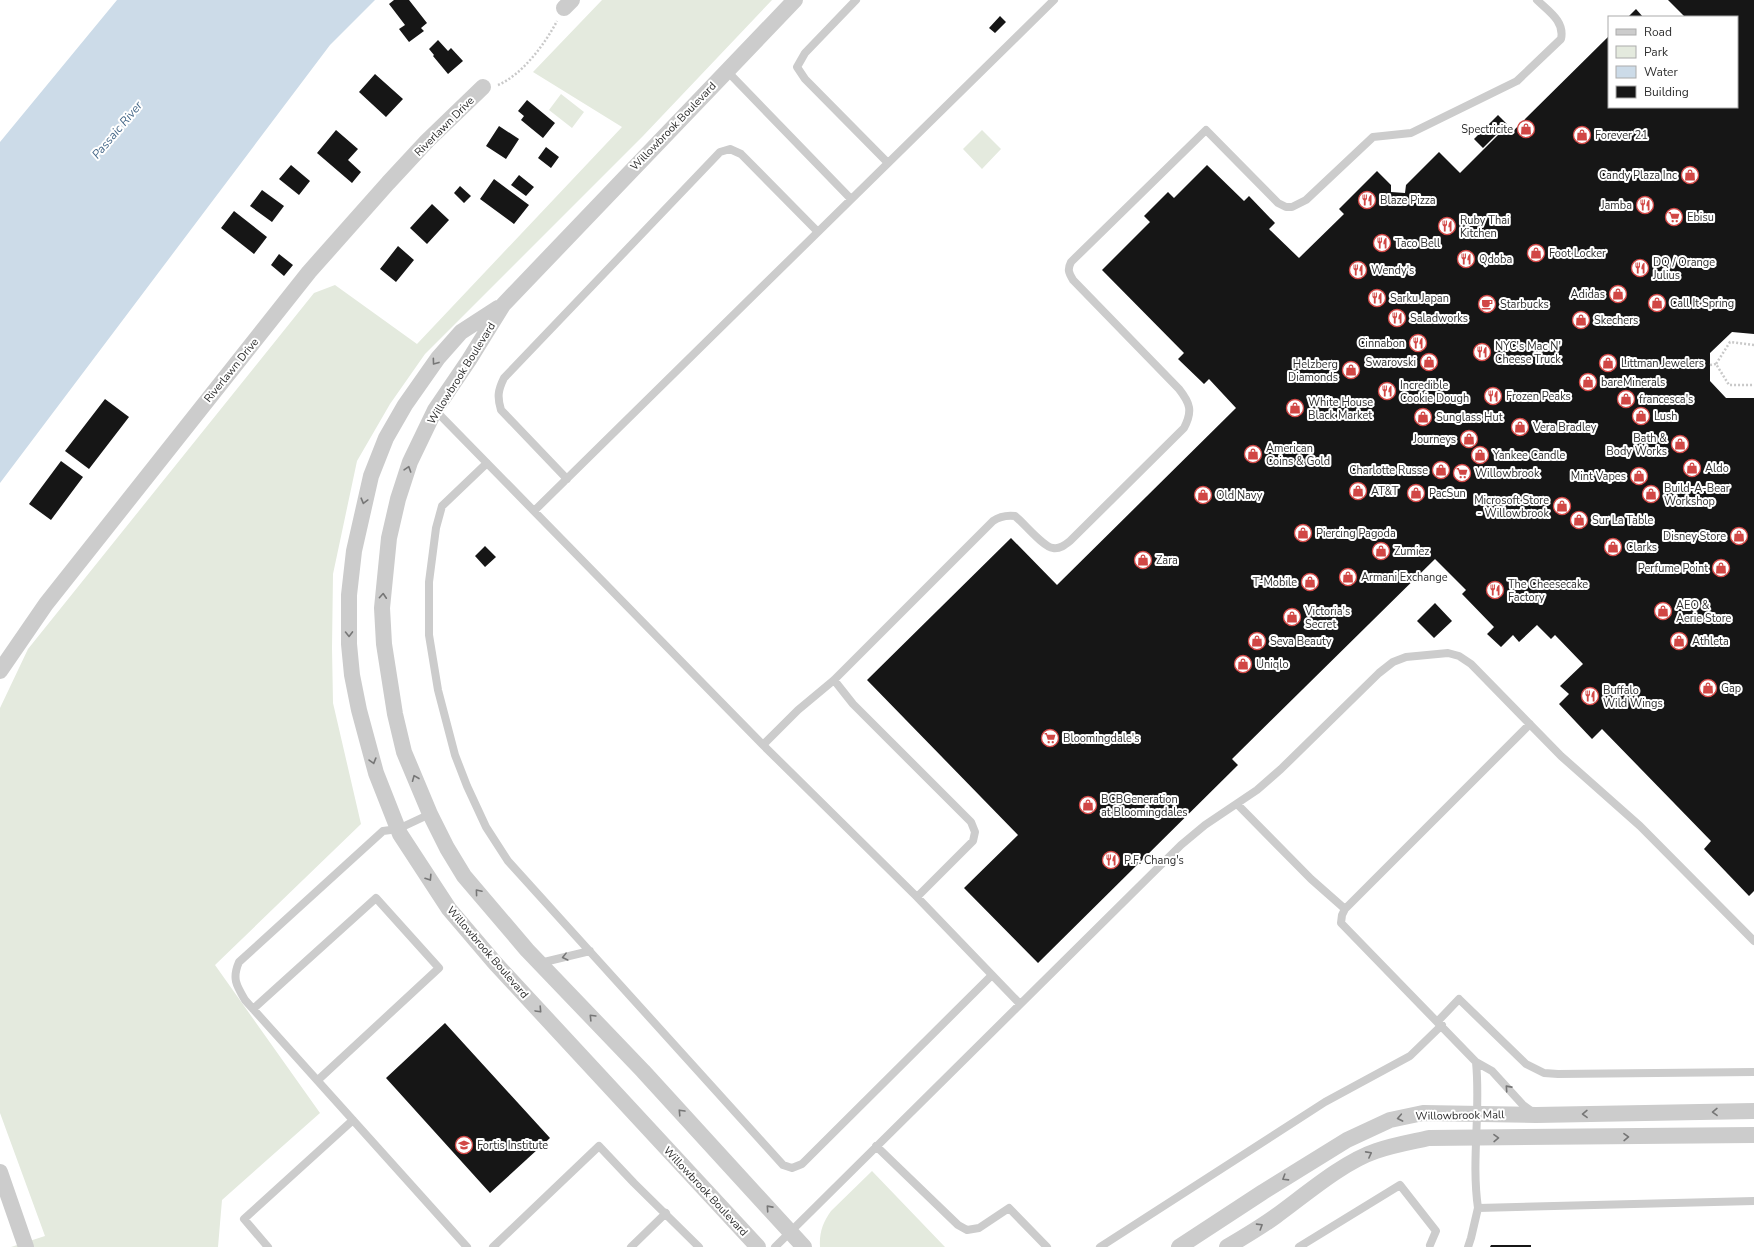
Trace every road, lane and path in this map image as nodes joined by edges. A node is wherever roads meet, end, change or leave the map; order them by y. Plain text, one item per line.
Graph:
1 (795, 0) edge
2 (856, 0) edge
3 (1054, 0) edge
4 (1537, 0) edge
5 (568, 4) edge
6 (727, 70) junction
7 (483, 87) joint
8 (888, 163) junction
9 (851, 199) junction
10 (818, 232) junction
11 (503, 305) junction
12 (1754, 345) edge
13 (1716, 364) junction
14 (1710, 365) dead end
15 (1754, 385) edge
16 (435, 410) junction
17 (487, 463) junction
18 (567, 478) junction
19 (534, 511) junction
20 (0, 671) edge
21 (834, 680) junction
22 (1530, 724) junction
23 (764, 745) junction
24 (1237, 804) junction
25 (430, 814) junction
26 (398, 829) junction
27 (917, 896) junction
28 (1346, 909) junction
29 (1754, 941) edge
30 (590, 951) junction
31 (540, 963) junction
32 (992, 974) junction
33 (1020, 1004) junction
34 (253, 1009) junction
35 (1440, 1023) junction
36 (1476, 1062) junction
37 (1754, 1072) edge
38 (318, 1080) junction
39 (1754, 1111) edge
40 (1477, 1114) junction
41 (1536, 1115) junction
42 (353, 1120) junction
43 (1754, 1135) edge
44 (1476, 1138) junction
45 (876, 1146) junction
46 (0, 1172) edge
47 (1754, 1201) edge
48 (1478, 1208) junction
49 (666, 1213) junction
50 (790, 1231) junction
51 (1430, 1245) dead end
52 (26, 1247) edge
53 (268, 1247) edge
54 (467, 1247) edge
55 (493, 1247) edge
56 (631, 1247) edge
57 (700, 1247) edge
58 (758, 1247) edge
59 (775, 1247) edge
60 (804, 1247) edge
61 (1047, 1247) edge
62 (1100, 1247) edge
63 (1179, 1247) edge
64 (1227, 1247) edge
65 (1299, 1247) edge
66 (1468, 1247) edge

1 - 6 street, Willowbrook Boulevard
2 - 8 lane
3 - 8 lane
4 - 21 lane
5 - 7 path
6 - 9 lane
6 - 11 street, Willowbrook Boulevard
7 - 20 street, Riverlawn Drive
8 - 9 lane
9 - 10 lane
10 - 18 lane
10 - 18 lane
11 - 16 street, Willowbrook Boulevard
11 -> 26 street, Willowbrook Boulevard
12 - 13 path
13 - 14 path
13 - 15 path
16 - 17 lane
25 -> 16 street, Willowbrook Boulevard
17 - 19 lane
17 - 30 lane
18 - 19 lane
19 - 23 lane
21 - 23 lane
21 - 27 lane
22 - 24 lane
22 - 28 lane
22 - 29 lane
23 - 27 lane
24 - 28 lane
24 - 33 lane
25 - 26 lane
31 -> 25 street, Willowbrook Boulevard
26 - 34 lane
26 -> 58 street, Willowbrook Boulevard
27 - 32 lane
28 - 35 lane
30 -> 31 lane
30 - 32 lane
50 -> 31 street, Willowbrook Boulevard
32 - 33 lane
33 - 45 lane
34 - 38 lane
34 - 38 lane
35 - 36 lane
35 - 37 lane
35 - 62 lane
36 - 40 lane
41 -> 36 lane
38 - 42 lane
39 -> 41 street, Willowbrook Mall
40 - 41 street, Willowbrook Mall
40 - 44 lane
40 -> 63 street, Willowbrook Mall
42 - 53 lane
42 - 54 lane
44 -> 43 street, Willowbrook Mall
44 - 48 lane
64 -> 44 street, Willowbrook Mall
45 - 50 lane
45 - 61 lane
46 - 52 street
47 - 48 lane
48 - 66 lane
49 - 55 lane
49 - 56 lane
49 - 57 lane
50 - 59 lane
50 - 60 street, Willowbrook Boulevard
51 - 65 lane

